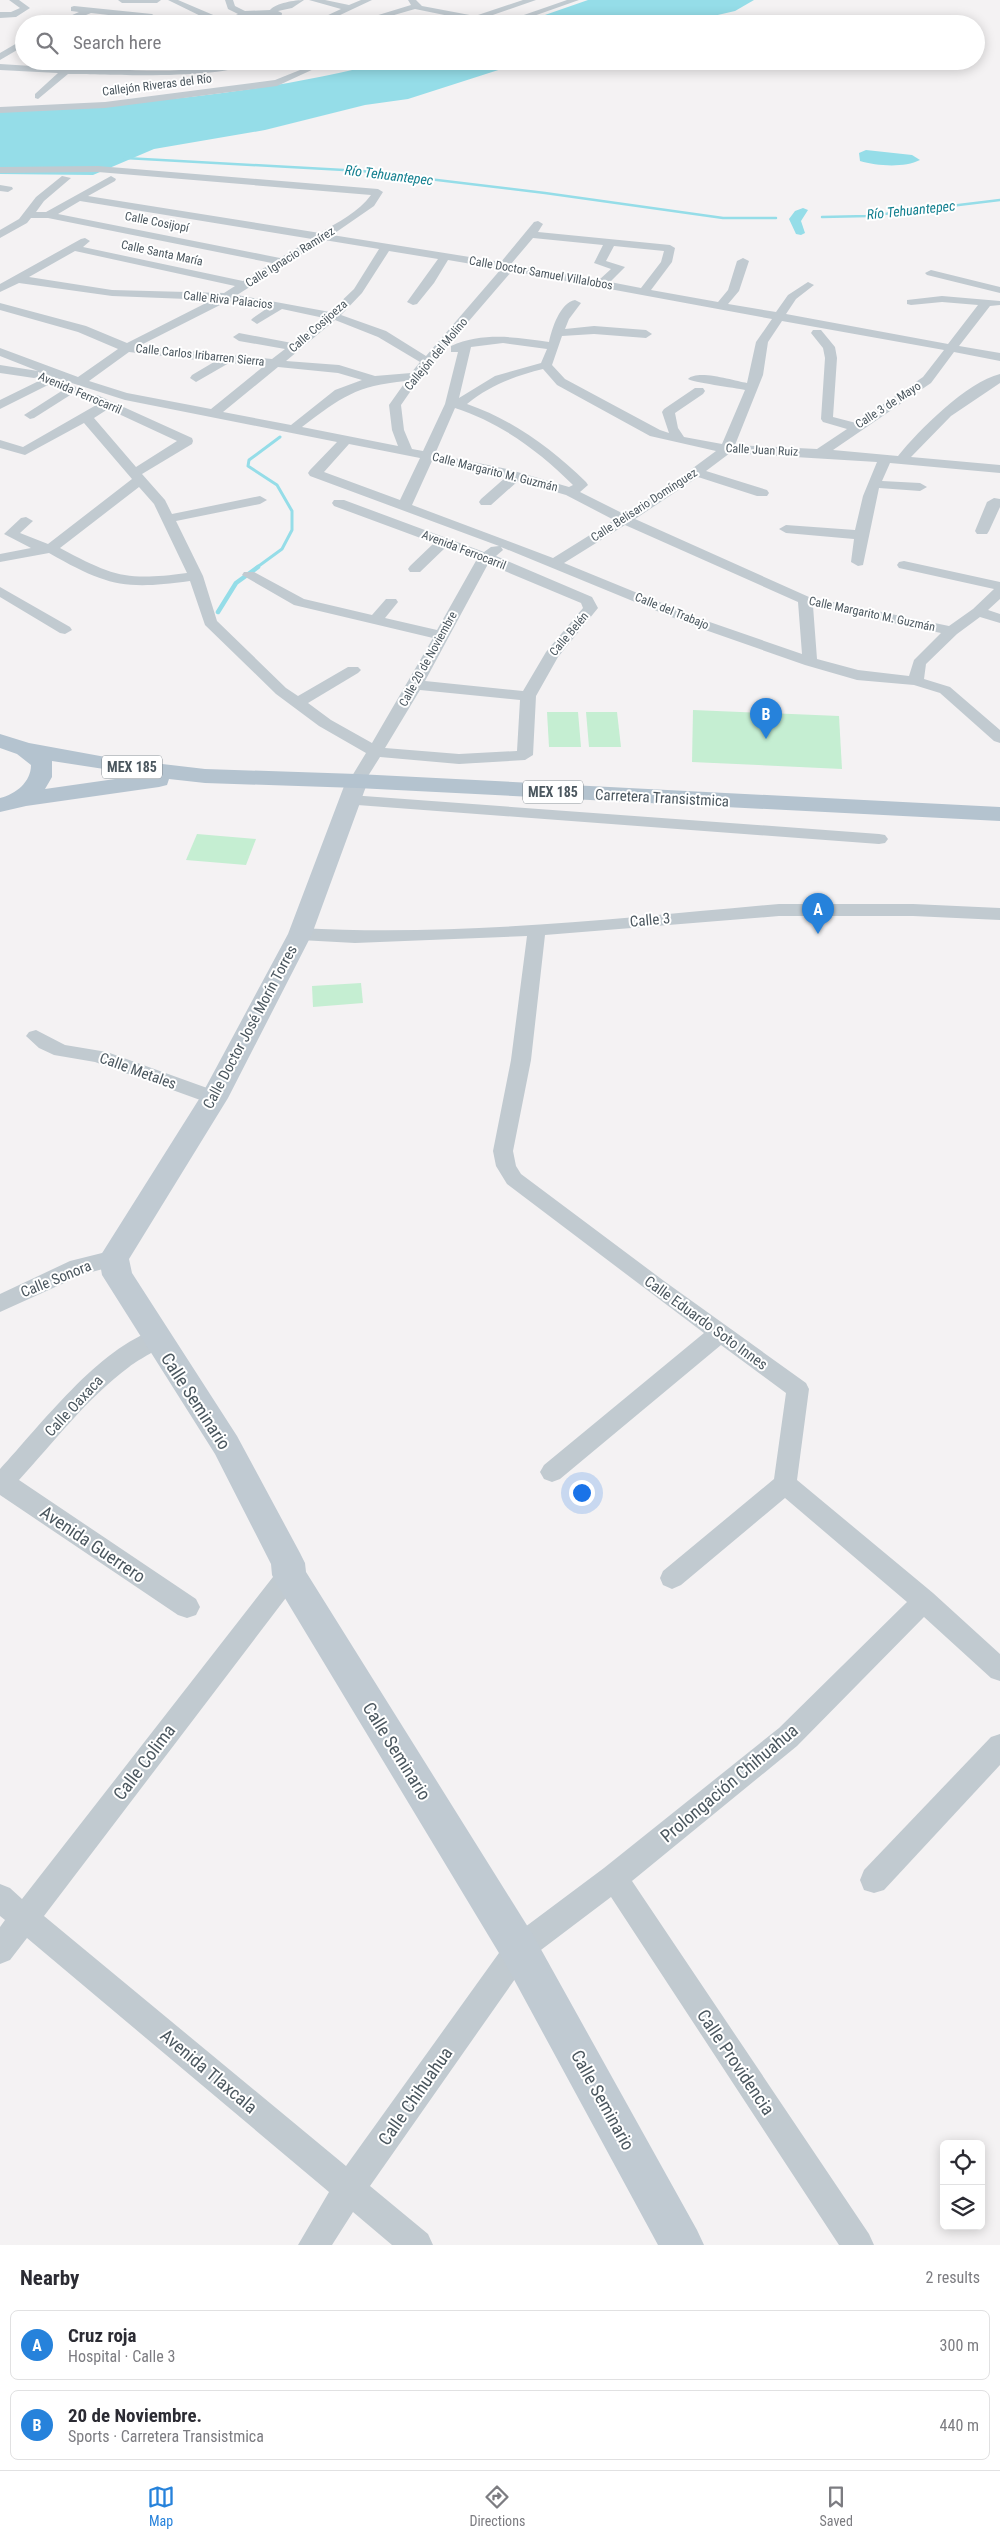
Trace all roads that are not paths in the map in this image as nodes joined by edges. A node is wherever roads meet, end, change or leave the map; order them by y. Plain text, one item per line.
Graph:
1 (13, 0) edge
2 (122, 0) edge
3 (157, 0) edge
4 (172, 0) edge
5 (194, 0) edge
6 (300, 0) edge
7 (313, 0) edge
8 (368, 0) edge
9 (376, 0) edge
10 (502, 0) edge
11 (532, 0) edge
12 (575, 0) edge
13 (229, 2) edge
14 (413, 2) edge
15 (520, 4) junction
16 (74, 9) dead end
17 (92, 10) junction
18 (274, 10) junction
19 (347, 10) junction
20 (546, 10) junction
21 (244, 14) joint
22 (0, 15) edge
23 (79, 15) edge
24 (130, 15) edge
25 (202, 15) edge
26 (203, 15) edge
27 (278, 15) edge
28 (335, 15) edge
29 (360, 15) edge
30 (383, 15) edge
31 (464, 15) edge
32 (485, 15) edge
33 (531, 15) edge
34 (15, 48) edge
35 (0, 57) edge
36 (0, 68) edge
37 (15, 69) edge
38 (30, 70) edge
39 (217, 70) edge
40 (308, 70) edge
41 (64, 71) junction
42 (125, 72) joint
43 (55, 96) dead end
44 (0, 110) edge
45 (0, 170) edge
46 (26, 171) junction
47 (112, 180) dead end
48 (80, 198) junction
49 (144, 208) junction
50 (27, 215) junction
51 (48, 215) junction
52 (539, 222) dead end
53 (111, 227) junction
54 (530, 234) junction
55 (0, 235) edge
56 (322, 236) junction
57 (610, 242) junction
58 (386, 247) junction
59 (74, 248) junction
60 (445, 256) junction
61 (743, 261) dead end
62 (282, 262) junction
63 (507, 266) junction
64 (931, 273) dead end
65 (17, 279) junction
66 (602, 283) junction
67 (244, 285) junction
68 (808, 286) dead end
69 (0, 289) edge
70 (1000, 290) edge
71 (644, 291) junction
72 (226, 297) junction
73 (413, 302) dead end
74 (911, 302) dead end
75 (575, 303) dead end
76 (986, 303) junction
77 (1000, 304) edge
78 (280, 305) junction
79 (721, 305) junction
80 (0, 306) edge
81 (333, 316) junction
82 (257, 320) dead end
83 (776, 322) junction
84 (820, 328) junction
85 (557, 333) junction
86 (646, 334) dead end
87 (240, 336) dead end
88 (466, 344) junction
89 (554, 346) junction
90 (127, 348) junction
91 (294, 348) junction
92 (951, 348) junction
93 (0, 352) edge
94 (1000, 357) edge
95 (228, 358) junction
96 (0, 360) edge
97 (430, 360) junction
98 (277, 363) junction
99 (546, 365) junction
100 (0, 368) edge
101 (36, 374) junction
102 (415, 376) junction
103 (196, 378) dead end
104 (1000, 378) edge
105 (50, 380) junction
106 (374, 380) junction
107 (75, 386) junction
108 (751, 388) junction
109 (108, 404) junction
110 (454, 404) junction
111 (0, 405) edge
112 (214, 413) junction
113 (30, 415) dead end
114 (86, 417) junction
115 (856, 426) junction
116 (301, 428) junction
117 (346, 440) junction
118 (680, 440) junction
119 (0, 444) edge
120 (727, 449) junction
121 (408, 452) junction
122 (820, 453) junction
123 (428, 456) junction
124 (885, 458) junction
125 (902, 460) junction
126 (1000, 469) edge
127 (695, 472) junction
128 (516, 476) junction
129 (138, 477) junction
130 (874, 484) junction
131 (920, 487) dead end
132 (571, 492) junction
133 (762, 493) dead end
134 (260, 500) dead end
135 (486, 502) dead end
136 (340, 503) dead end
137 (1000, 503) edge
138 (405, 505) junction
139 (168, 519) junction
140 (623, 519) junction
141 (26, 521) dead end
142 (786, 529) dead end
143 (982, 532) dead end
144 (860, 535) junction
145 (443, 542) junction
146 (505, 544) junction
147 (51, 548) junction
148 (485, 557) junction
149 (0, 558) edge
150 (858, 562) dead end
151 (555, 564) junction
152 (904, 565) dead end
153 (415, 569) dead end
154 (250, 575) dead end
155 (196, 576) junction
156 (1000, 586) edge
157 (0, 591) edge
158 (1000, 591) edge
159 (587, 600) joint
160 (805, 600) junction
161 (392, 602) dead end
162 (978, 612) junction
163 (1000, 619) edge
164 (376, 620) junction
165 (65, 630) dead end
166 (952, 631) junction
167 (442, 636) junction
168 (810, 662) junction
169 (353, 670) dead end
170 (916, 681) junction
171 (415, 685) junction
172 (528, 696) junction
173 (298, 703) junction
174 (1000, 738) edge
175 (0, 741) edge
176 (25, 749) junction
177 (376, 752) junction
178 (205, 776) junction
179 (353, 790) junction
180 (4, 804) edge
181 (1000, 814) edge
182 (879, 839) dead end
183 (1000, 914) edge
184 (537, 930) junction
185 (300, 934) junction
186 (36, 1036) dead end
187 (214, 1098) junction
188 (114, 1258) junction
189 (0, 1304) edge
190 (720, 1332) junction
191 (157, 1338) junction
192 (552, 1472) dead end
193 (1, 1482) edge
194 (786, 1484) junction
195 (289, 1575) junction
196 (672, 1578) dead end
197 (924, 1601) junction
198 (187, 1607) dead end
199 (1000, 1670) edge
200 (1000, 1746) edge
201 (614, 1878) junction
202 (874, 1880) dead end
203 (0, 1898) edge
204 (24, 1918) junction
205 (520, 1949) junction
206 (0, 1950) edge
207 (349, 2189) junction
208 (314, 2245) edge
209 (417, 2245) edge
210 (682, 2245) edge
211 (858, 2245) edge

1 - 22 street
2 - 3 street
4 - 25 street
5 - 26 street
6 - 18 street
7 - 19 street
8 - 9 street
8 - 19 street
10 - 15 street
11 - 15 street
12 - 20 street
13 - 18 street
13 - 21 street
14 - 30 street
14 - 31 street
15 - 20 street
15 - 32 street
16 - 17 street
17 - 23 street
17 - 24 street
18 - 21 street
18 - 27 street
19 - 28 street
19 - 29 street
20 - 33 street
34 - 35 street
36 - 37 street
38 - 41 street
39 - 42 street
40 - 44 street, Callejón Riveras del Río
41 - 42 street
41 - 43 street
45 - 46 street
46 - 50 street
46 - 56 street, Calle Ignacio Ramírez
47 - 48 street
48 - 49 street, Calle Doctor Samuel Villalobos
48 - 51 street
49 - 53 street
49 - 56 street, Calle Doctor Samuel Villalobos
50 - 51 street, Calle Cosijopí
50 - 55 street
51 - 53 street, Calle Cosijopí
52 - 54 street, Callejón del Molino
53 - 59 street
53 - 62 street, Calle Cosijopí
54 - 57 street
54 - 63 street, Callejón del Molino
56 - 58 street, Calle Doctor Samuel Villalobos
56 - 62 street, Calle Ignacio Ramírez
57 - 66 street
57 - 71 street
58 - 60 street, Calle Doctor Samuel Villalobos
58 - 81 street, Calle Cosijoeza
59 - 65 street
59 - 67 street, Calle Santa María
60 - 63 street, Calle Doctor Samuel Villalobos
60 - 73 street
61 - 79 street
62 - 67 street, Calle Ignacio Ramírez
63 - 66 street, Calle Doctor Samuel Villalobos
63 - 97 street, Callejón del Molino
64 - 70 street
65 - 69 street
65 - 72 street, Calle Riva Palacios
66 - 71 street, Calle Doctor Samuel Villalobos
67 - 72 street, Calle Ignacio Ramírez
68 - 83 street
71 - 79 street, Calle Doctor Samuel Villalobos
72 - 78 street, Calle Riva Palacios
72 - 90 street, Calle Ignacio Ramírez
74 - 76 street
75 - 85 street
76 - 77 street
76 - 92 street, Calle 3 de Mayo
78 - 81 street, Calle Riva Palacios
78 - 82 street
79 - 83 street, Calle Doctor Samuel Villalobos
80 - 90 street, Calle Carlos Iribarren Sierra
81 - 91 street, Calle Cosijoeza
81 - 97 street, Calle Riva Palacios
83 - 84 street, Calle Doctor Samuel Villalobos
83 - 108 street
84 - 92 street, Calle Doctor Samuel Villalobos
84 - 115 street
85 - 86 street
85 - 89 street
87 - 91 street
88 - 89 street
88 - 97 street
88 - 110 street
89 - 99 street
90 - 95 street, Calle Carlos Iribarren Sierra
90 - 107 street, Calle Ignacio Ramírez
91 - 98 street, Calle Cosijoeza
92 - 94 street, Calle Doctor Samuel Villalobos
92 - 115 street, Calle 3 de Mayo
93 - 107 street
95 - 98 street, Calle Carlos Iribarren Sierra
95 - 103 street
96 - 101 street, Avenida Ferrocarril
97 - 102 street, Callejón del Molino
98 - 106 street, Calle Carlos Iribarren Sierra
98 - 112 street, Calle Cosijoeza
99 - 110 street
99 - 118 street, Calle Juan Ruiz
100 - 101 street
101 - 105 street, Avenida Ferrocarril
102 - 106 street
102 - 121 street, Callejón del Molino
104 - 125 street
105 - 107 street, Avenida Ferrocarril
105 - 111 street
106 - 116 street
107 - 109 street, Avenida Ferrocarril
107 - 112 street, Calle Margarito M. Guzmán
107 - 113 street, Calle Ignacio Ramírez
108 - 118 street
108 - 120 street
109 - 114 street
109 - 129 street, Avenida Ferrocarril
110 - 123 street
110 - 132 street
112 - 116 street, Calle Margarito M. Guzmán
114 - 119 street
114 - 129 street
115 - 122 street, Calle 3 de Mayo
116 - 117 street, Calle Margarito M. Guzmán
117 - 121 street, Calle Margarito M. Guzmán
117 - 138 street, Calle del Trabajo
118 - 120 street, Calle Juan Ruiz
120 - 122 street, Calle Juan Ruiz
120 - 127 street, Calle Belisario Domínguez
121 - 123 street, Calle Margarito M. Guzmán
122 - 124 street, Calle Juan Ruiz
123 - 128 street, Calle Margarito M. Guzmán
123 - 138 street
124 - 125 street, Calle Juan Ruiz
124 - 130 street
125 - 126 street, Calle Juan Ruiz
127 - 133 street
127 - 140 street, Calle Belisario Domínguez
128 - 132 street, Calle Margarito M. Guzmán
128 - 135 street
129 - 139 street
129 - 147 street
130 - 131 street
130 - 144 street
132 - 140 street, Calle Margarito M. Guzmán
134 - 139 street
136 - 145 street, Avenida Ferrocarril
137 - 143 street
138 - 146 street, Calle del Trabajo
139 - 155 street
140 - 151 street, Calle Belisario Domínguez
140 - 160 street, Calle Margarito M. Guzmán
141 - 147 street
142 - 144 street
144 - 150 street
145 - 148 street, Avenida Ferrocarril
145 - 153 street
146 - 148 street, Calle 20 de Noviembre
146 - 151 street, Calle del Trabajo
147 - 149 street
147 - 155 street
148 - 159 street, Avenida Ferrocarril
148 - 167 street, Calle 20 de Noviembre
151 - 168 street, Calle del Trabajo
152 - 156 street
154 - 164 street
155 - 173 street
157 - 165 street
158 - 162 street
159 - 172 street, Calle Belén
160 - 166 street, Calle Margarito M. Guzmán
160 - 168 street
161 - 164 street
162 - 163 street
162 - 166 street
164 - 167 street
166 - 170 street
167 - 171 street, Calle 20 de Noviembre
168 - 170 street, Calle del Trabajo
169 - 173 street
170 - 174 street, Calle del Trabajo
171 - 172 street
171 - 177 street, Calle 20 de Noviembre
172 - 177 street, Calle Belén
173 - 177 street
175 - 176 main road, Carretera Transistmica / MEX 185
176 - 178 main road, Carretera Transistmica / MEX 185
176 - 180 main road
177 - 179 street, Calle 20 de Noviembre
178 - 179 main road, Carretera Transistmica / MEX 185
178 - 180 main road, Carretera Transistmica / MEX 185
179 - 181 main road, Carretera Transistmica / MEX 185
179 - 182 street
179 - 185 street, Calle Doctor José Morín Torres
183 - 184 street, Calle 3
184 - 185 street, Calle 3
184 - 190 street, Calle Eduardo Soto Innes
185 - 187 street, Calle Doctor José Morín Torres
186 - 187 street, Calle Metales
187 - 188 street, Calle Doctor José Morín Torres
188 - 189 street, Calle Sonora
188 - 191 street, Calle Seminario
190 - 192 street
190 - 194 street, Calle Eduardo Soto Innes
191 - 193 street, Calle Oaxaca
191 - 195 street, Calle Seminario
193 - 198 street, Avenida Guerrero
194 - 196 street
194 - 197 street
195 - 204 street, Calle Colima
195 - 205 street, Calle Seminario
197 - 199 street
197 - 201 street, Prolongación Chihuahua
200 - 202 street
201 - 205 street, Prolongación Chihuahua
201 - 211 street, Calle Providencia
203 - 204 street, Avenida Tlaxcala
204 - 206 street, Calle Colima
204 - 207 street, Avenida Tlaxcala
205 - 207 street, Calle Chihuahua
205 - 210 street, Calle Seminario
207 - 208 street, Calle Chihuahua
207 - 209 street, Avenida Tlaxcala

